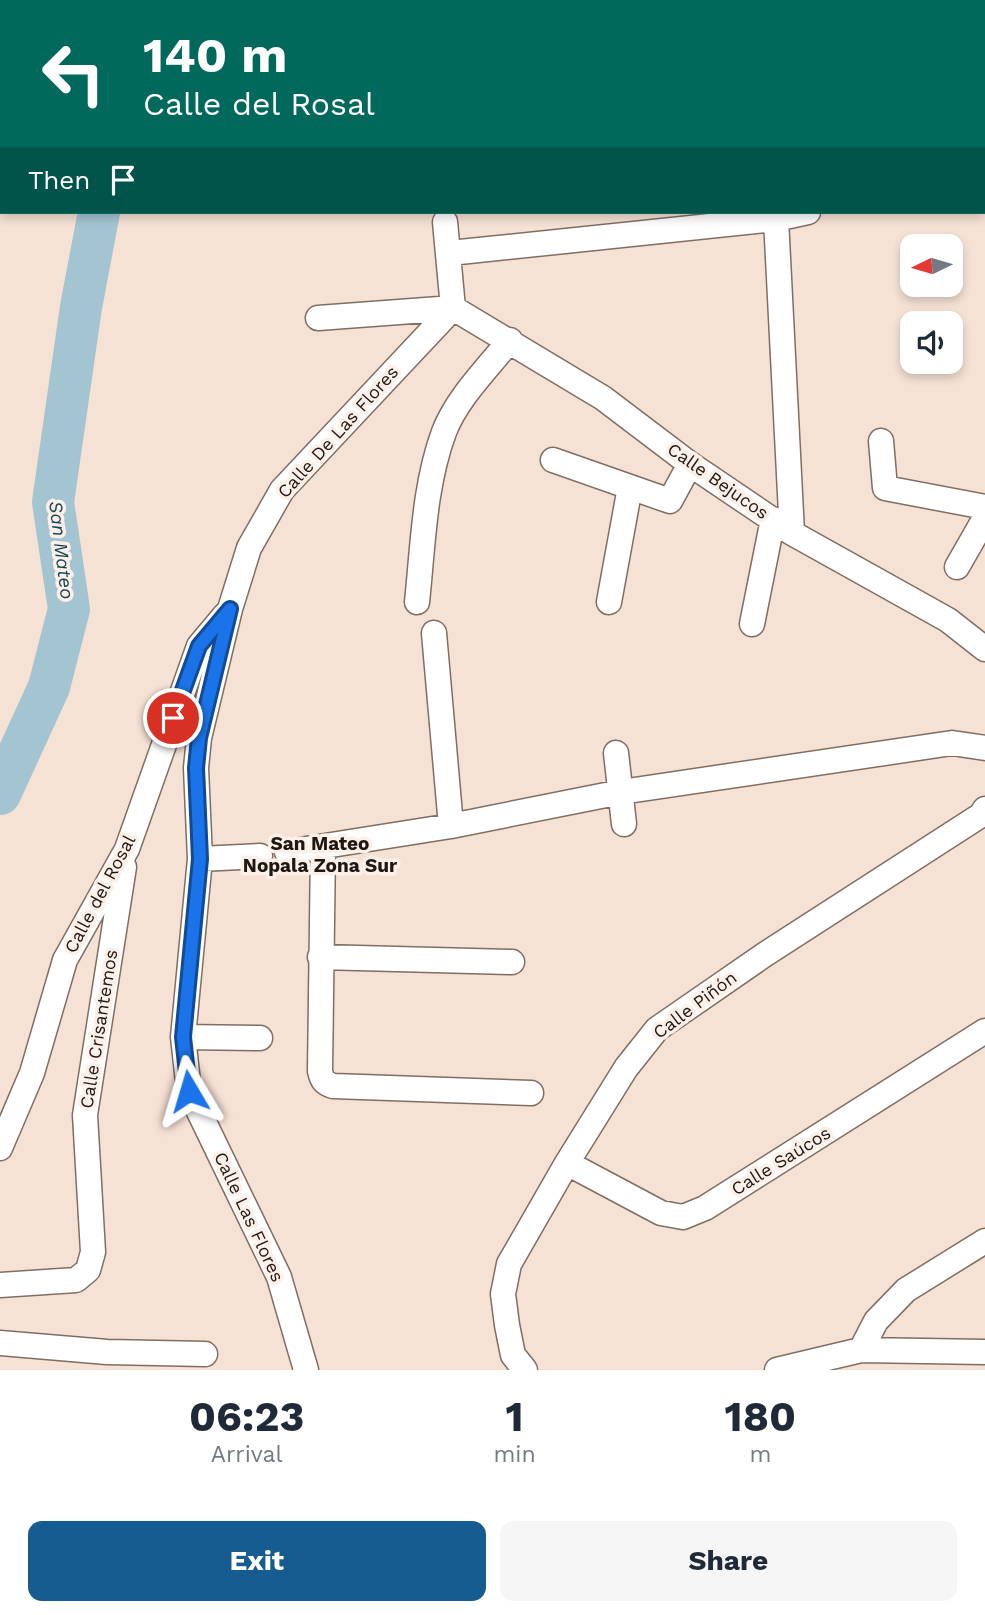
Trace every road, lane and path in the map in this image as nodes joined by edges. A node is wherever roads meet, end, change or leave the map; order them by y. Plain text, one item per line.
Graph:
1 (799, 214) edge
2 (776, 219) junction
3 (445, 222) dead end
4 (450, 253) junction
5 (453, 308) junction
6 (318, 318) dead end
7 (510, 340) junction
8 (881, 441) dead end
9 (554, 460) dead end
10 (690, 464) junction
11 (630, 487) junction
12 (985, 507) edge
13 (985, 518) edge
14 (783, 526) junction
15 (957, 567) dead end
16 (609, 602) dead end
17 (418, 603) dead end
18 (230, 609) junction
19 (752, 624) dead end
20 (434, 633) dead end
21 (985, 649) edge
22 (985, 748) edge
23 (616, 753) dead end
24 (621, 792) junction
25 (985, 809) edge
26 (624, 824) dead end
27 (451, 826) junction
28 (323, 847) junction
29 (127, 849) junction
30 (287, 852) dead end
31 (260, 856) dead end
32 (200, 859) junction
33 (320, 957) junction
34 (512, 962) dead end
35 (985, 1031) edge
36 (183, 1037) junction
37 (260, 1038) dead end
38 (531, 1093) dead end
39 (0, 1148) edge
40 (567, 1163) junction
41 (985, 1241) edge
42 (0, 1285) edge
43 (0, 1343) edge
44 (861, 1350) junction
45 (985, 1352) edge
46 (205, 1354) dead end
47 (306, 1370) edge
48 (525, 1370) edge
49 (777, 1370) edge

1 - 2 street
2 - 4 street
2 - 14 street
3 - 4 street
4 - 5 street
5 - 6 street
5 - 7 street, Calle Bejucos
5 - 18 street, Calle De Las Flores
7 - 10 street, Calle Bejucos
7 - 17 street
8 - 12 street
9 - 11 street
10 - 11 street
10 - 14 street, Calle Bejucos
11 - 16 street
13 - 15 street
14 - 19 street
14 - 21 street, Calle Bejucos
18 - 29 street, Calle del Rosal
18 - 32 street, Calle Las Flores
20 - 27 street
22 - 24 street
23 - 24 street
24 - 26 street
24 - 27 street
25 - 40 street, Calle Piñón
27 - 28 street
28 - 30 street
28 - 33 street
29 - 39 street, Calle del Rosal
29 - 42 street, Calle Crisantemos
31 - 32 street
32 - 36 street, Calle Las Flores
33 - 34 street
33 - 38 street
35 - 40 street, Calle Saúcos
36 - 37 street
36 - 47 street, Calle Las Flores
40 - 48 street, Calle Piñón
41 - 44 street
43 - 46 street
44 - 45 street
44 - 49 street

